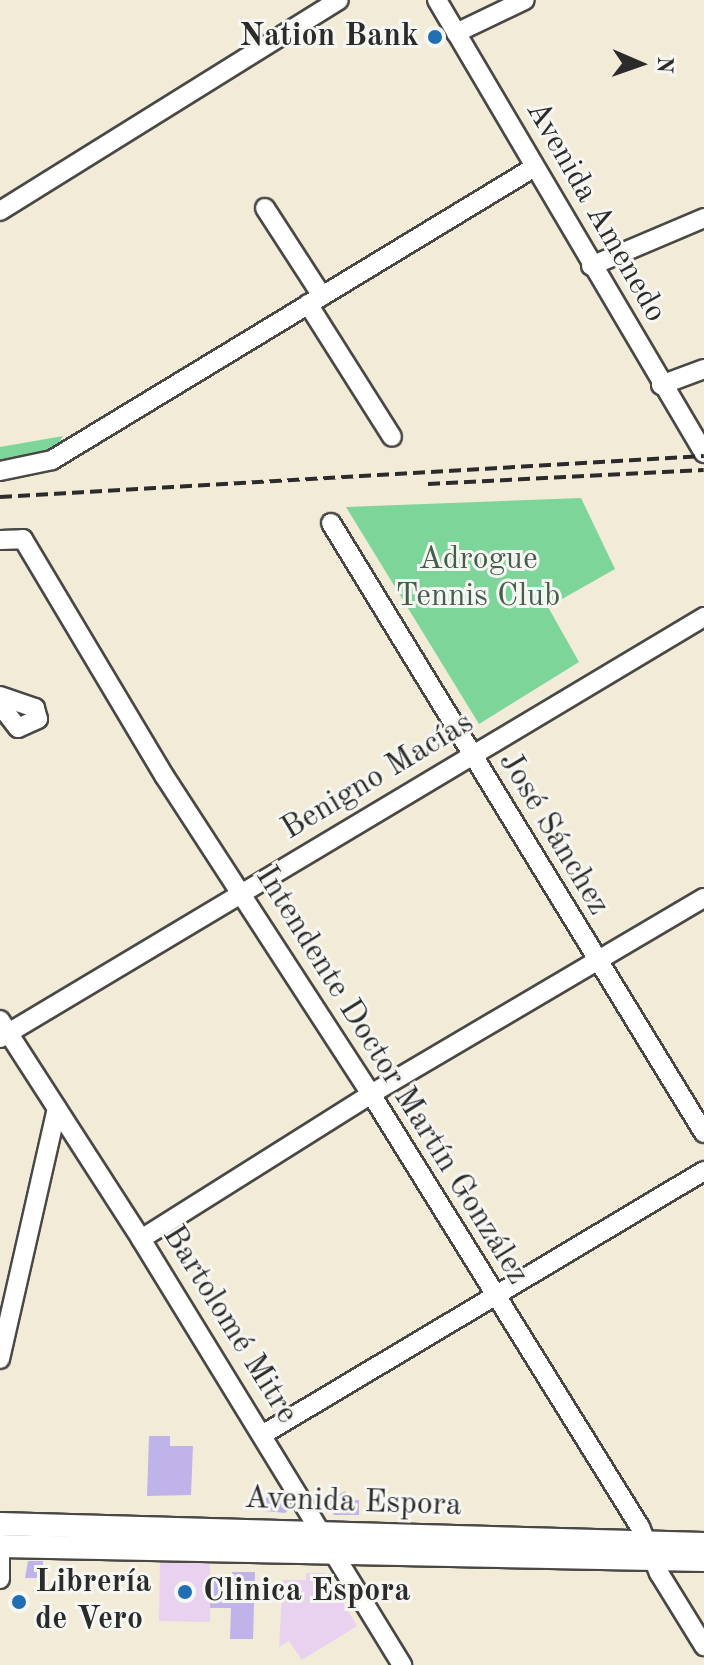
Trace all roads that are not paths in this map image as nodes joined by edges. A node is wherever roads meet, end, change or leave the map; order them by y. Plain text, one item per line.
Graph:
1 (339, 0) edge
2 (437, 0) edge
3 (525, 0) edge
4 (456, 33) junction
5 (533, 168) junction
6 (265, 208) dead end
7 (0, 211) edge
8 (704, 218) edge
9 (591, 266) junction
10 (315, 300) junction
11 (704, 369) edge
12 (661, 385) junction
13 (392, 437) dead end
14 (701, 442) edge
15 (0, 471) edge
16 (331, 523) dead end
17 (0, 540) edge
18 (704, 617) edge
19 (0, 696) edge
20 (0, 705) edge
21 (471, 757) junction
22 (240, 894) junction
23 (704, 898) edge
24 (595, 960) junction
25 (3, 1030) edge
26 (371, 1094) junction
27 (57, 1108) junction
28 (704, 1133) edge
29 (704, 1171) edge
30 (141, 1239) junction
31 (495, 1296) junction
32 (0, 1359) edge
33 (262, 1435) junction
34 (1, 1540) edge
35 (326, 1544) junction
36 (704, 1544) edge
37 (650, 1551) junction
38 (704, 1560) edge
39 (0, 1579) edge
40 (704, 1646) edge
41 (402, 1665) edge

1 - 7 street
2 - 4 street, Avenida Amenedo
3 - 4 street
4 - 5 street, Avenida Amenedo
5 - 9 street, Avenida Amenedo
5 - 10 street
6 - 10 street
8 - 9 street
9 - 12 street, Avenida Amenedo
10 - 13 street
10 - 15 street
11 - 12 street
12 - 14 street, Avenida Amenedo
16 - 21 street, José Sánchez
17 - 22 street, Intendente Doctor Martín González
18 - 21 street, Benigno Macías
19 - 20 street
21 - 22 street, Benigno Macías
21 - 24 street, José Sánchez
22 - 25 street, Benigno Macías
22 - 26 street, Intendente Doctor Martín González
23 - 24 street
24 - 26 street
24 - 28 street, José Sánchez
25 - 27 street, Bartolomé Mitre
26 - 30 street
26 - 31 street, Intendente Doctor Martín González
27 - 30 street, Bartolomé Mitre
27 - 32 street
29 - 31 street
30 - 33 street, Bartolomé Mitre
31 - 33 street
31 - 37 street, Intendente Doctor Martín González
33 - 35 street, Bartolomé Mitre
34 - 35 main road, Avenida Espora
34 - 39 street
35 - 37 main road, Avenida Espora
35 - 41 street, Bartolomé Mitre
36 - 37 main road, Avenida Espora
37 - 38 main road, Avenida Espora
37 - 40 street, Intendente Doctor Martín González

